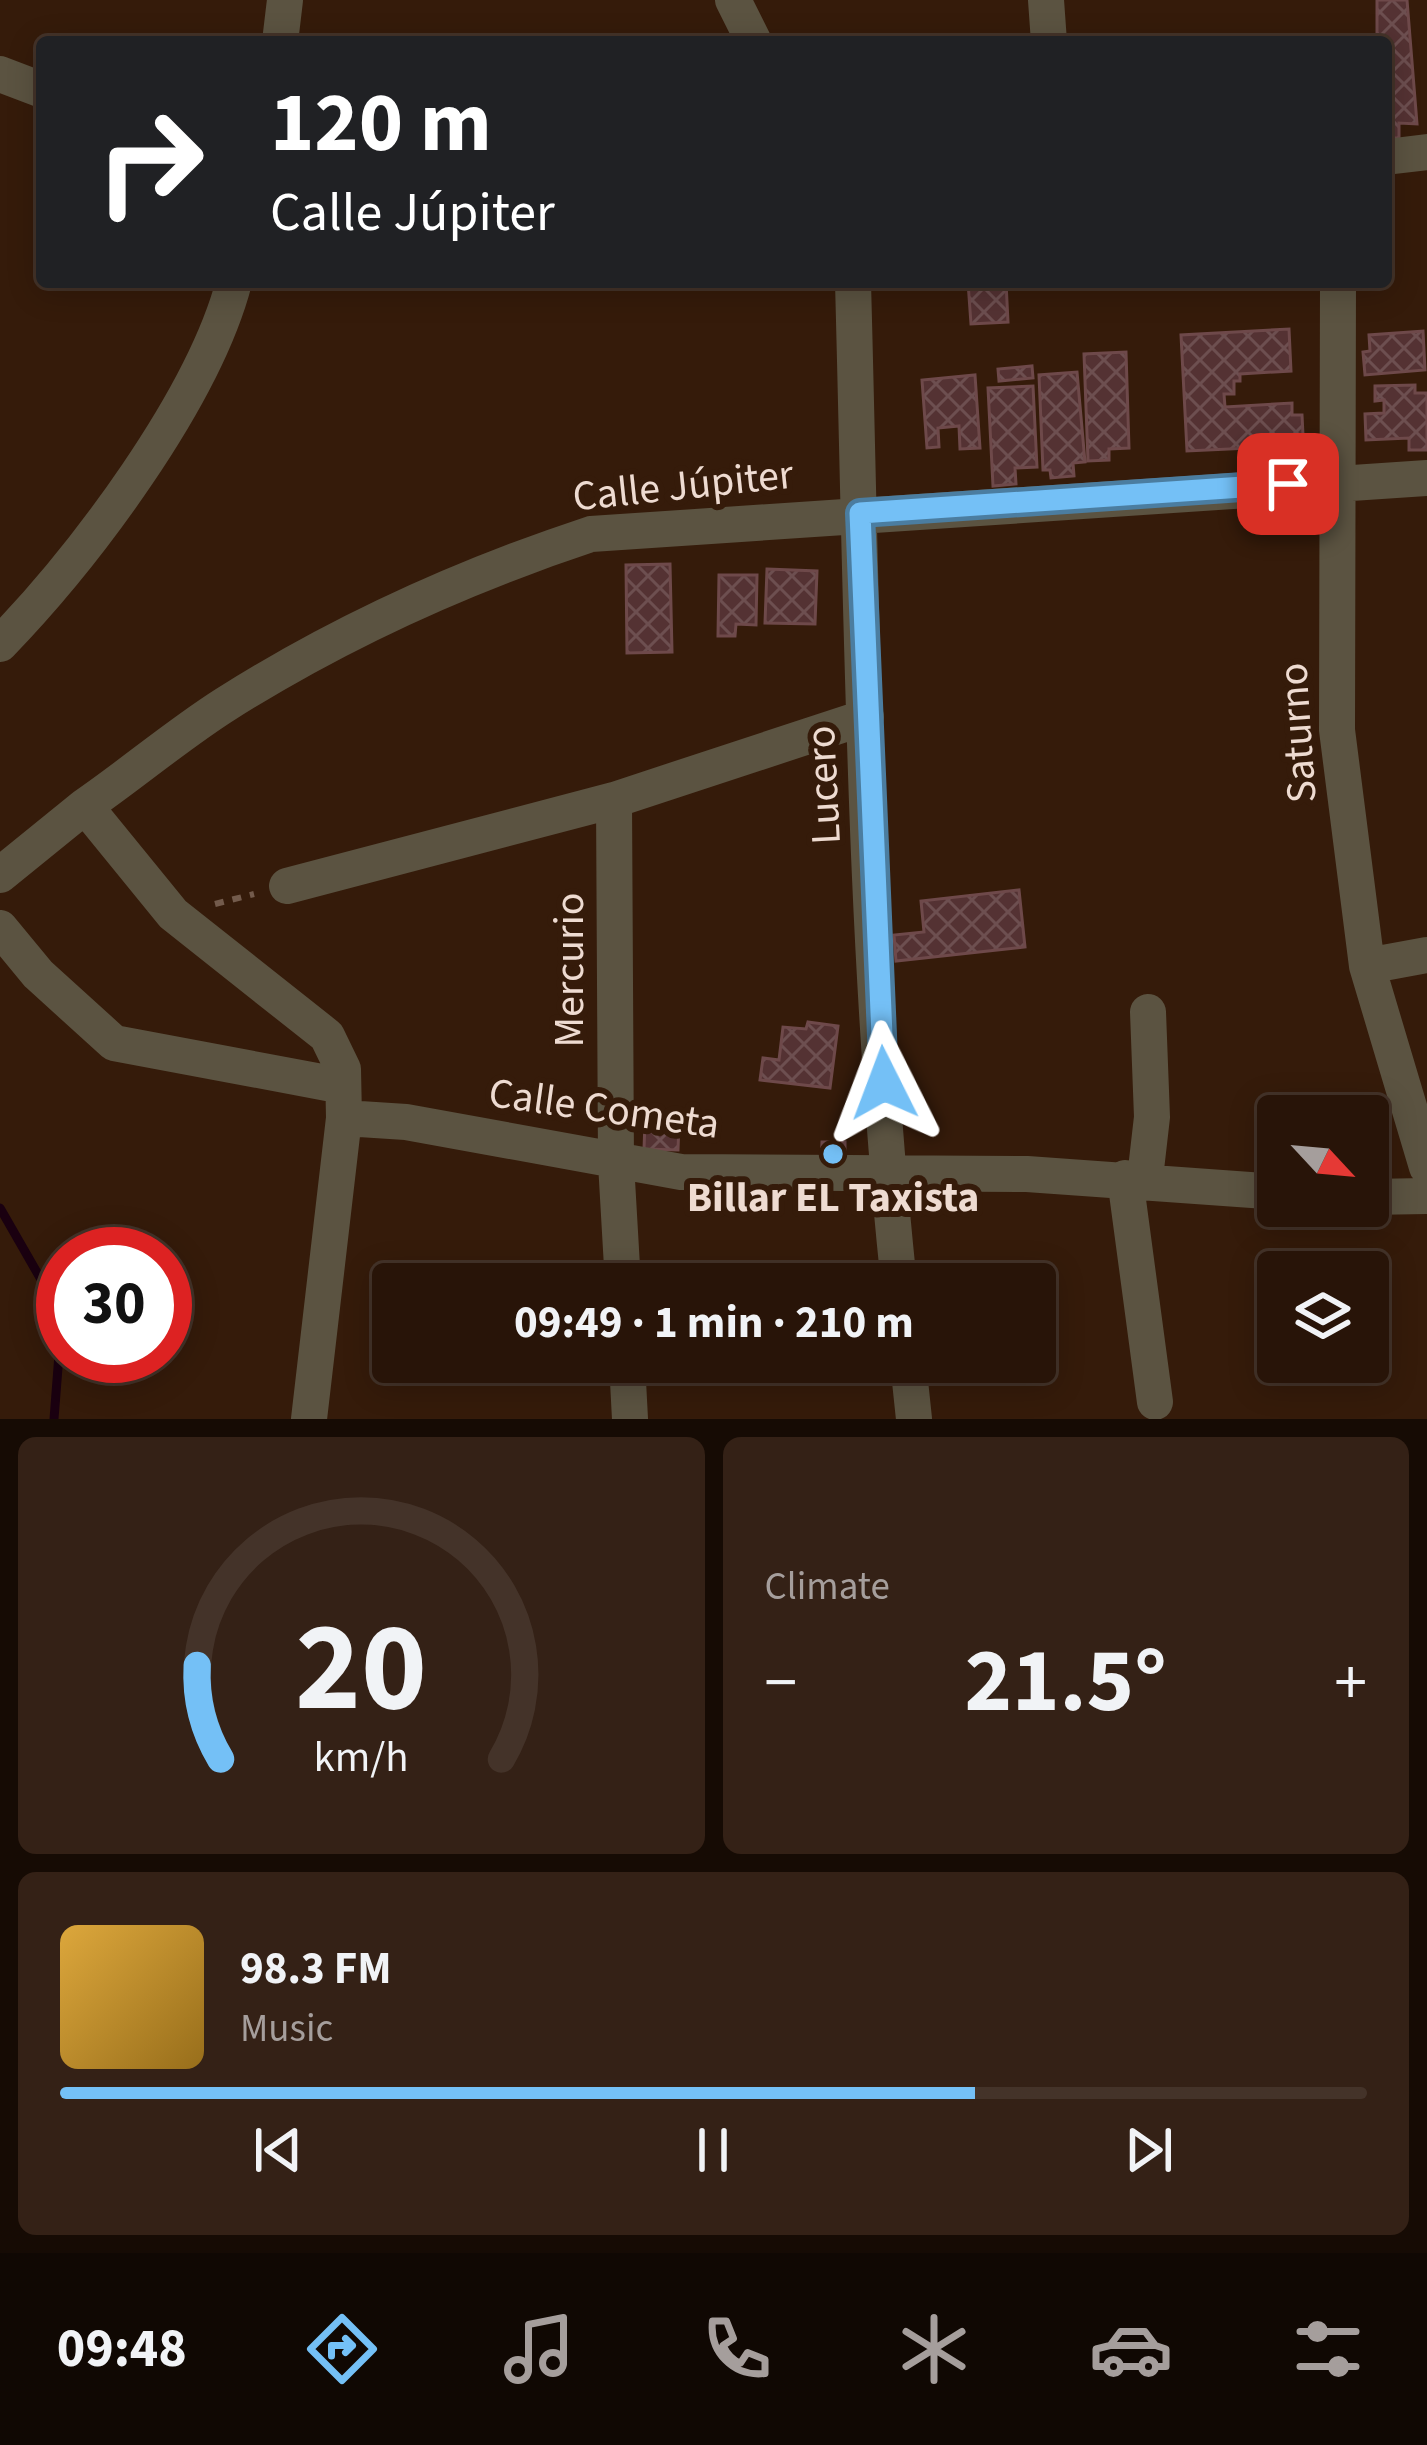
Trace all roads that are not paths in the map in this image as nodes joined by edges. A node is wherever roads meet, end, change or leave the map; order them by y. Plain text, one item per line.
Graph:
1 (285, 0) edge
2 (733, 0) edge
3 (1046, 0) edge
4 (281, 36) edge
5 (751, 36) edge
6 (1049, 36) edge
7 (0, 74) edge
8 (36, 88) edge
9 (1427, 152) edge
10 (1392, 156) edge
11 (232, 288) edge
12 (853, 288) edge
13 (1338, 288) edge
14 (1427, 478) edge
15 (1336, 480) junction
16 (860, 513) junction
17 (0, 644) edge
18 (866, 717) junction
19 (614, 800) junction
20 (86, 806) junction
21 (0, 875) edge
22 (287, 886) road end
23 (0, 928) edge
24 (1427, 955) edge
25 (1367, 966) junction
26 (1148, 1012) dead end
27 (344, 1102) junction
28 (616, 1163) junction
29 (1427, 1167) edge
30 (888, 1175) junction
31 (1135, 1178) junction
32 (1257, 1190) edge
33 (1427, 1196) edge
34 (1389, 1197) edge
35 (621, 1263) edge
36 (897, 1263) edge
37 (628, 1383) edge
38 (910, 1383) edge
39 (1155, 1402) dead end
40 (309, 1419) edge
41 (630, 1419) edge
42 (914, 1419) edge

1 - 4 street
2 - 5 street
3 - 6 street
7 - 8 street
9 - 10 street
11 - 17 street
12 - 16 street, Lucero
13 - 15 street, Saturno
14 - 15 street, Calle Júpiter
15 - 16 street, Calle Júpiter
15 - 25 street, Saturno
16 - 18 street, Lucero
16 - 20 street, Calle Júpiter
18 - 19 street
18 - 30 street, Lucero
19 - 22 street
19 - 28 street, Mercurio
20 - 21 street, Calle Júpiter
20 - 27 street
23 - 27 street, Calle Cometa
24 - 25 street
25 - 29 street, Saturno
26 - 31 street
27 - 28 street, Calle Cometa
27 - 40 street
28 - 30 street, Calle Cometa
28 - 35 street, Mercurio
30 - 31 street, Calle Cometa
30 - 36 street, Lucero
31 - 32 street, Calle Cometa
31 - 39 street
33 - 34 street
37 - 41 street
38 - 42 street

